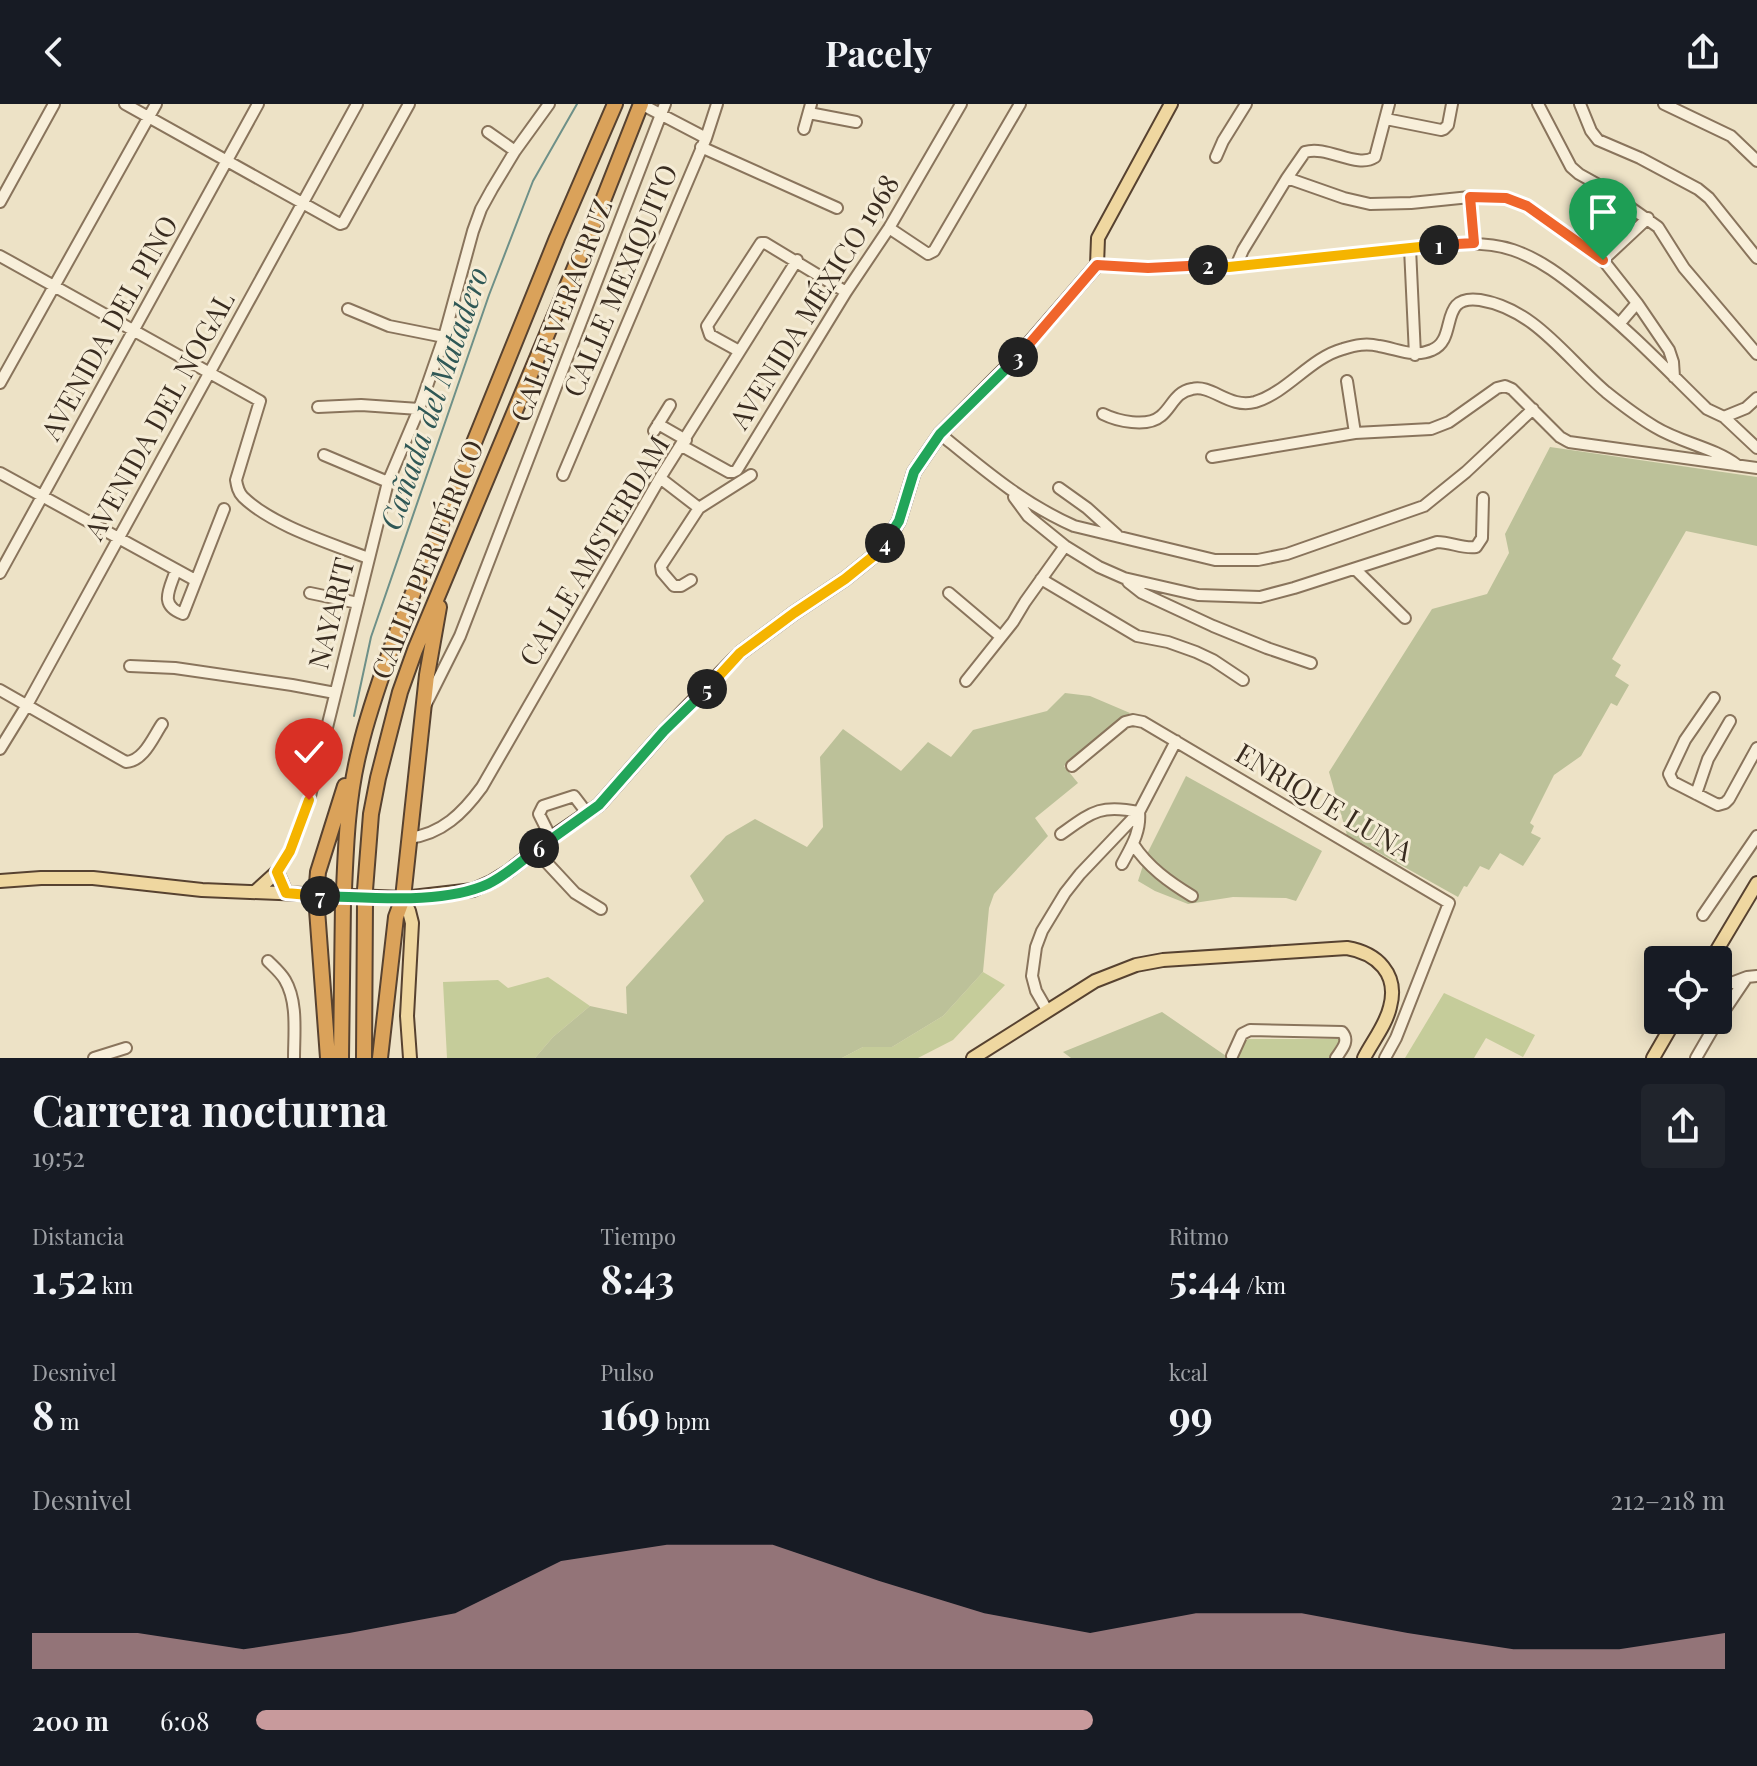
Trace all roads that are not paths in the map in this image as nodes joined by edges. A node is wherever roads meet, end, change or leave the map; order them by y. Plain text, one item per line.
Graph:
1 (54, 104) edge
2 (125, 104) edge
3 (156, 104) edge
4 (258, 104) edge
5 (357, 104) edge
6 (409, 104) edge
7 (549, 104) edge
8 (615, 104) edge
9 (641, 104) edge
10 (665, 104) edge
11 (717, 104) edge
12 (961, 104) edge
13 (1020, 104) edge
14 (1171, 104) edge
15 (1246, 104) edge
16 (1389, 104) edge
17 (1452, 104) edge
18 (1580, 104) edge
19 (1664, 104) edge
20 (1543, 106) edge
21 (810, 108) edge
22 (662, 116) junction
23 (148, 117) junction
24 (1386, 119) junction
25 (856, 122) dead end
26 (804, 129) dead end
27 (488, 132) dead end
28 (704, 143) junction
29 (515, 151) junction
30 (1216, 157) dead end
31 (1756, 158) edge
32 (227, 160) junction
33 (1287, 178) junction
34 (1470, 197) junction
35 (0, 202) edge
36 (304, 203) junction
37 (837, 208) dead end
38 (1648, 218) junction
39 (889, 228) junction
40 (1474, 243) junction
41 (1410, 248) junction
42 (0, 256) edge
43 (1757, 258) edge
44 (797, 260) junction
45 (1603, 260) junction
46 (1097, 265) junction
47 (1236, 266) junction
48 (54, 286) junction
49 (846, 292) junction
50 (1637, 303) junction
51 (348, 309) dead end
52 (1620, 323) junction
53 (134, 330) junction
54 (444, 337) junction
55 (739, 351) junction
56 (1757, 354) edge
57 (1415, 355) junction
58 (209, 372) junction
59 (1674, 377) junction
60 (1347, 381) dead end
61 (0, 383) edge
62 (1757, 398) edge
63 (670, 405) dead end
64 (318, 407) dead end
65 (419, 409) junction
66 (1533, 409) junction
67 (1103, 414) dead end
68 (1724, 417) junction
69 (1355, 433) junction
70 (940, 434) junction
71 (684, 443) junction
72 (1757, 448) edge
73 (324, 455) dead end
74 (1212, 457) dead end
75 (1737, 465) junction
76 (1757, 468) edge
77 (0, 473) edge
78 (563, 475) dead end
79 (751, 475) dead end
80 (660, 478) junction
81 (388, 482) junction
82 (1059, 488) dead end
83 (1009, 490) junction
84 (42, 496) junction
85 (1483, 498) dead end
86 (699, 508) junction
87 (224, 509) dead end
88 (1119, 536) junction
89 (118, 537) junction
90 (1065, 546) junction
91 (368, 558) junction
92 (1355, 569) junction
93 (176, 570) junction
94 (0, 573) edge
95 (446, 575) junction
96 (1124, 578) junction
97 (1041, 579) junction
98 (195, 580) junction
99 (691, 580) dead end
100 (310, 593) dead end
101 (949, 593) dead end
102 (358, 603) junction
103 (1405, 618) dead end
104 (1001, 637) junction
105 (1311, 663) dead end
106 (130, 666) dead end
107 (1243, 680) dead end
108 (966, 681) dead end
109 (0, 690) edge
110 (335, 693) junction
111 (1714, 698) dead end
112 (27, 705) junction
113 (423, 710) junction
114 (1730, 721) dead end
115 (162, 724) dead end
116 (1176, 741) junction
117 (360, 748) junction
118 (1757, 748) edge
119 (0, 749) edge
120 (1072, 766) dead end
121 (1696, 794) junction
122 (1139, 812) junction
123 (587, 813) junction
124 (1061, 834) dead end
125 (1757, 836) edge
126 (409, 838) junction
127 (551, 838) junction
128 (1133, 844) junction
129 (535, 850) junction
130 (1122, 864) dead end
131 (277, 872) junction
132 (0, 881) edge
133 (1757, 883) edge
134 (255, 892) junction
135 (286, 893) junction
136 (316, 896) junction
137 (1192, 896) dead end
138 (403, 898) junction
139 (601, 909) dead end
140 (1703, 915) dead end
141 (1719, 946) edge
142 (268, 961) dead end
143 (1752, 976) edge
144 (1732, 983) edge
145 (1732, 1002) edge
146 (1047, 1010) junction
147 (1667, 1034) edge
148 (1710, 1034) edge
149 (126, 1048) dead end
150 (1232, 1056) dead end
151 (94, 1058) edge
152 (294, 1058) edge
153 (328, 1058) edge
154 (341, 1058) edge
155 (364, 1058) edge
156 (380, 1058) edge
157 (410, 1058) edge
158 (973, 1058) edge
159 (1336, 1058) edge
160 (1364, 1058) edge
161 (1385, 1058) edge
162 (1653, 1058) edge
163 (1696, 1058) edge

1 - 35 street
2 - 23 street
3 - 23 street
4 - 32 street, AVENIDA DEL PINO
5 - 36 street, AVENIDA DEL NOGAL
6 - 36 street
7 - 29 street, NAYARIT
8 - 117 highway, CALLE PERIFÉRICO
9 - 22 street
9 - 95 highway, CALLE PERIFÉRICO
10 - 22 street, CALLE VERACRUZ
11 - 28 street, CALLE MEXIQUITO
12 - 39 street, AVENIDA MÉXICO 1968
13 - 39 street
14 - 46 main road
15 - 30 street
16 - 24 street
17 - 24 street
18 - 43 street
19 - 31 street
20 - 38 street
21 - 25 street
21 - 26 street
22 - 28 street
22 - 113 street, CALLE VERACRUZ
23 - 32 street
23 - 48 street
24 - 33 street
27 - 29 street
28 - 37 street
28 - 78 street, CALLE MEXIQUITO
29 - 54 street, NAYARIT
32 - 36 street
32 - 53 street, AVENIDA DEL PINO
33 - 34 street
33 - 47 street
34 - 40 street
34 - 45 street
36 - 58 street, AVENIDA DEL NOGAL
38 - 45 street
38 - 56 street
39 - 49 street, AVENIDA MÉXICO 1968
40 - 41 street
40 - 52 street
41 - 47 street
41 - 57 street
42 - 48 street
44 - 49 street
44 - 55 street, CALLE AMSTERDAM
44 - 55 street
45 - 50 street
46 - 47 street
46 - 70 main road
48 - 53 street
48 - 61 street
49 - 71 street, AVENIDA MÉXICO 1968
50 - 52 street
50 - 59 street
51 - 54 street
52 - 59 street
53 - 58 street
53 - 84 street, AVENIDA DEL PINO
54 - 65 street, NAYARIT
55 - 71 street, CALLE AMSTERDAM
57 - 67 street
57 - 75 street
58 - 89 street, AVENIDA DEL NOGAL
58 - 91 street
59 - 68 street
60 - 69 street
62 - 68 street
63 - 71 street
64 - 65 street
65 - 81 street, NAYARIT
66 - 69 street
66 - 75 street
66 - 88 street
68 - 72 street
69 - 74 street
70 - 83 street
70 - 123 main road
71 - 80 street, CALLE AMSTERDAM
73 - 81 street
75 - 76 street
77 - 84 street
79 - 86 street
80 - 86 street
80 - 126 street, CALLE AMSTERDAM
81 - 91 street, NAYARIT
82 - 88 street
83 - 88 street
83 - 90 street
84 - 89 street
84 - 94 street, AVENIDA DEL PINO
85 - 92 street
86 - 99 street
87 - 98 street
89 - 93 street
89 - 112 street, AVENIDA DEL NOGAL
90 - 96 street
90 - 97 street
91 - 102 street, NAYARIT
92 - 96 street
92 - 103 street
93 - 98 street
93 - 98 street
95 - 113 highway
95 - 155 highway, CALLE PERIFÉRICO
96 - 105 street
97 - 104 street
97 - 107 street
100 - 102 street
101 - 104 street
102 - 110 street, NAYARIT
104 - 108 street
106 - 110 street
109 - 112 street
110 - 131 street, NAYARIT
111 - 121 street
112 - 115 street
112 - 119 street, AVENIDA DEL NOGAL
113 - 126 highway
114 - 121 street
116 - 120 street, ENRIQUE LUNA
116 - 122 street
116 - 161 street, ENRIQUE LUNA
117 - 136 highway
117 - 154 highway, CALLE PERIFÉRICO
118 - 121 street
122 - 124 street
122 - 128 street
122 - 146 street
123 - 127 main road
123 - 127 street
125 - 140 street
126 - 138 highway
127 - 129 main road
128 - 130 street
128 - 137 street
129 - 138 main road
129 - 139 street
131 - 134 main road
131 - 135 main road
132 - 134 main road
133 - 141 main road
134 - 135 main road
135 - 136 main road
136 - 138 main road
136 - 153 highway
138 - 156 highway
138 - 157 main road
142 - 152 street
143 - 144 street
143 - 145 street
146 - 158 main road
146 - 160 main road
147 - 162 main road
148 - 163 street
149 - 151 street
150 - 159 street

